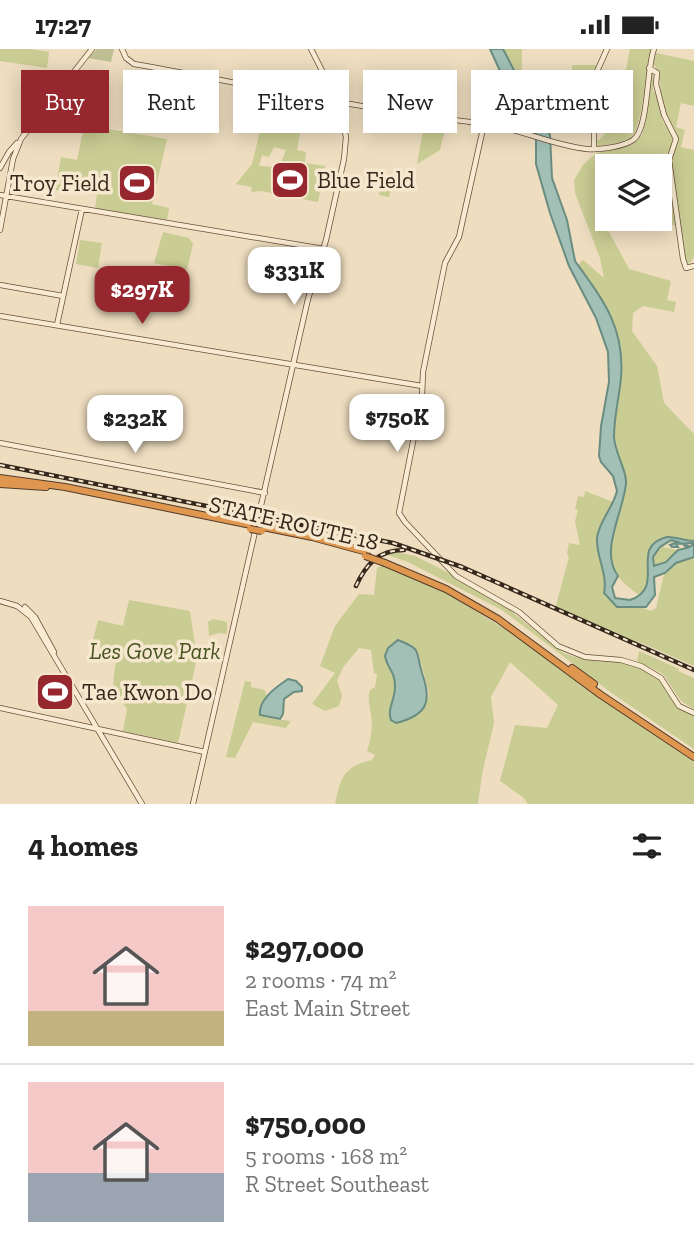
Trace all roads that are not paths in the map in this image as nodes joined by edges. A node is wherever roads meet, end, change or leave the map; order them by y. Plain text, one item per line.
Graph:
1 (92, 49) edge
2 (122, 49) edge
3 (311, 49) edge
4 (607, 49) edge
5 (654, 49) edge
6 (649, 68) junction
7 (321, 70) edge
8 (233, 82) edge
9 (349, 103) edge
10 (471, 123) edge
11 (345, 133) edge
12 (482, 133) edge
13 (520, 133) edge
14 (21, 139) junction
15 (594, 149) junction
16 (0, 168) edge
17 (3, 195) edge
18 (82, 209) junction
19 (0, 230) edge
20 (324, 249) junction
21 (694, 266) edge
22 (0, 285) edge
23 (63, 296) junction
24 (0, 316) edge
25 (57, 325) junction
26 (294, 365) junction
27 (419, 386) junction
28 (0, 443) edge
29 (0, 480) edge
30 (49, 486) junction
31 (265, 493) junction
32 (0, 599) edge
33 (0, 708) edge
34 (694, 713) edge
35 (92, 719) junction
36 (86, 726) junction
37 (98, 729) junction
38 (111, 732) junction
39 (105, 740) junction
40 (205, 752) junction
41 (694, 755) edge
42 (142, 804) edge
43 (193, 804) edge

1 - 14 main road
2 - 8 main road
3 - 7 main road
4 - 15 main road
5 - 6 main road
6 - 15 main road
6 - 21 main road
9 - 10 main road
11 - 20 main road
12 - 27 main road
13 - 15 main road
14 - 16 main road
14 - 17 main road
17 - 18 main road
17 - 19 main road
18 - 20 main road
18 - 23 main road
20 - 26 main road
22 - 23 main road
23 - 25 main road
24 - 25 main road
25 - 26 main road
26 - 27 main road
26 - 31 main road
27 - 34 main road
28 - 31 main road
29 - 30 highway, STATE ROUTE 18
29 - 30 highway, STATE ROUTE 18
30 - 41 highway, STATE ROUTE 18, bridge
31 - 40 main road
32 - 35 main road
33 - 36 main road
35 - 36 main road
35 - 37 main road
36 - 37 main road
37 - 38 main road
37 - 39 main road
38 - 39 main road
38 - 40 main road
39 - 42 main road
40 - 43 main road

